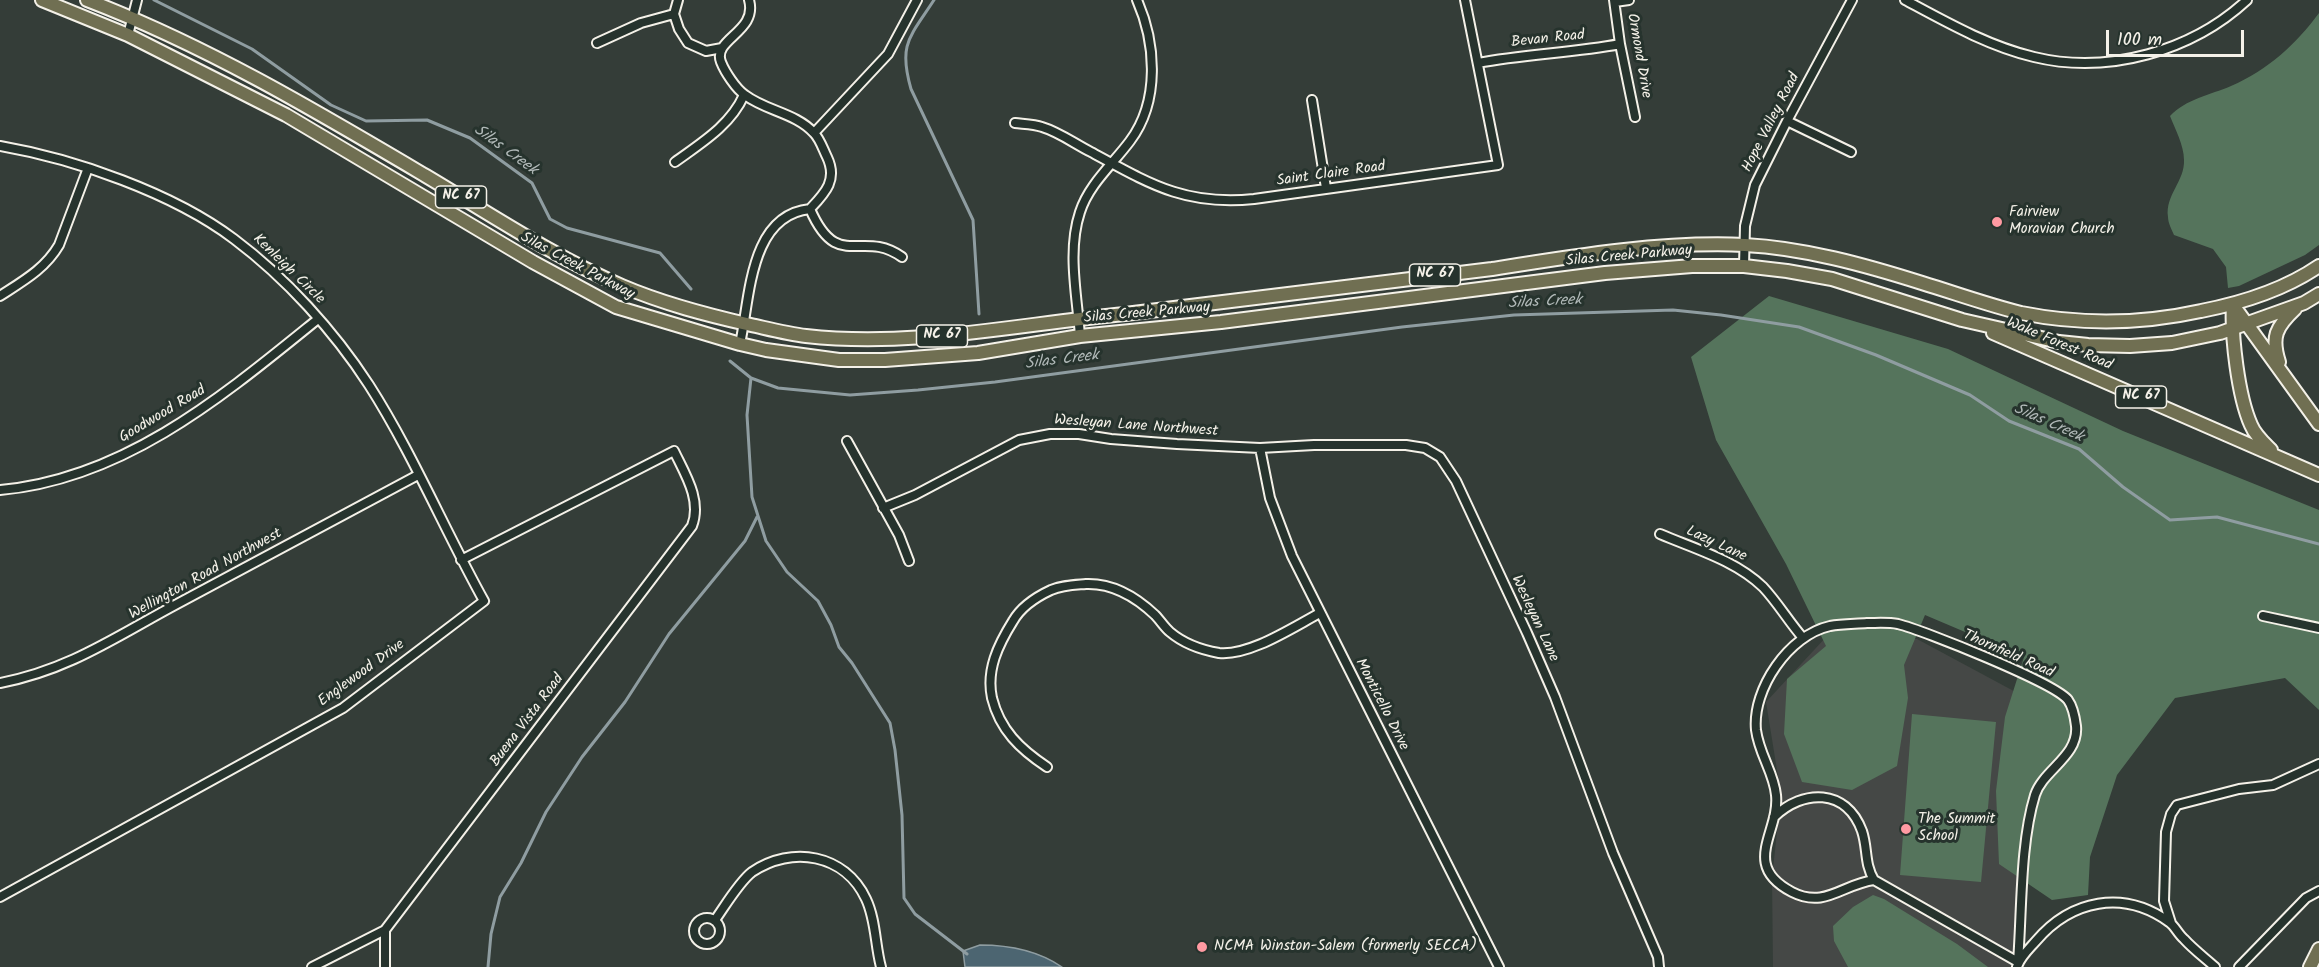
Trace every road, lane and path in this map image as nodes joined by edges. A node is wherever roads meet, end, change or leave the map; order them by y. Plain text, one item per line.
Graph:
1 (42, 0) edge
2 (87, 0) edge
3 (137, 0) edge
4 (678, 0) edge
5 (749, 0) edge
6 (917, 0) edge
7 (1137, 0) edge
8 (1465, 0) edge
9 (1629, 0) edge
10 (1852, 0) edge
11 (1905, 0) edge
12 (2247, 0) edge
13 (1615, 1) edge
14 (674, 14) junction
15 (132, 17) junction
16 (128, 35) junction
17 (597, 43) dead end
18 (1620, 44) junction
19 (722, 48) junction
20 (1478, 63) junction
21 (744, 95) junction
22 (1312, 100) dead end
23 (1635, 117) dead end
24 (1786, 121) junction
25 (1015, 123) dead end
26 (814, 133) junction
27 (0, 146) edge
28 (1851, 152) dead end
29 (675, 162) dead end
30 (1111, 163) junction
31 (87, 168) junction
32 (1326, 188) junction
33 (810, 209) junction
34 (1746, 245) junction
35 (902, 257) dead end
36 (1744, 266) junction
37 (2319, 266) edge
38 (2319, 294) edge
39 (0, 296) edge
40 (2233, 305) junction
41 (2300, 305) junction
42 (1079, 318) junction
43 (318, 319) junction
44 (1962, 320) junction
45 (745, 323) junction
46 (2248, 324) junction
47 (2232, 329) junction
48 (1080, 336) junction
49 (740, 344) junction
50 (2282, 372) junction
51 (2319, 424) edge
52 (847, 441) dead end
53 (1260, 448) junction
54 (2277, 456) junction
55 (418, 475) junction
56 (2319, 475) edge
57 (0, 490) edge
58 (883, 508) junction
59 (1660, 534) dead end
60 (461, 560) junction
61 (909, 561) dead end
62 (1320, 613) junction
63 (2263, 616) dead end
64 (2319, 628) edge
65 (1803, 638) junction
66 (0, 683) edge
67 (2319, 764) edge
68 (1047, 768) dead end
69 (1774, 817) junction
70 (1874, 880) junction
71 (2319, 891) edge
72 (0, 897) edge
73 (715, 920) dead end
74 (2171, 923) junction
75 (385, 930) junction
76 (2319, 949) edge
77 (2018, 964) edge
78 (312, 967) edge
79 (385, 967) edge
80 (882, 967) edge
81 (1499, 967) edge
82 (1659, 967) edge
83 (2215, 967) edge
84 (2239, 967) edge
85 (2310, 967) edge

1 - 16 main road, Silas Creek Parkway / NC 67
2 - 15 main road, Silas Creek Parkway / NC 67
3 - 15 street
4 - 14 street
5 - 19 street
6 - 26 street
7 - 30 street
8 - 20 street, Saint Claire Road
9 - 13 street
10 - 24 street, Hope Valley Road
11 - 12 street
13 - 18 street, Ormond Drive
14 - 17 street
14 - 19 street
15 - 16 street
15 - 45 main road, Silas Creek Parkway / NC 67
16 - 49 main road, Silas Creek Parkway / NC 67
18 - 20 street, Bevan Road
18 - 23 street, Ormond Drive
19 - 21 street
20 - 32 street, Saint Claire Road
21 - 26 street
21 - 29 street
22 - 32 street
24 - 28 street
24 - 34 street, Hope Valley Road
25 - 30 street, Saint Claire Road
26 - 33 street
27 - 31 street, Kenleigh Circle
30 - 32 street, Saint Claire Road
30 - 42 street
31 - 39 street
31 - 43 street, Kenleigh Circle
33 - 35 street
33 - 45 street
34 - 36 street, Hope Valley Road
34 - 40 main road, Silas Creek Parkway / NC 67
34 - 42 main road, Silas Creek Parkway / NC 67
36 - 44 main road, Silas Creek Parkway / NC 67
36 - 48 main road, Silas Creek Parkway / NC 67
37 - 40 main road, Silas Creek Parkway
38 - 41 main road, Silas Creek Parkway
40 - 46 main road
40 - 47 main road, Wake Forest Road
41 - 46 main road, Silas Creek Parkway
41 - 50 main road
42 - 45 main road, Silas Creek Parkway / NC 67
42 - 48 street
43 - 55 street, Kenleigh Circle
43 - 57 street, Goodwood Road
44 - 47 main road, Silas Creek Parkway
44 - 54 main road, Wake Forest Road / NC 67
45 - 49 street
46 - 47 main road, Silas Creek Parkway
46 - 50 main road
47 - 54 main road, Wake Forest Road
48 - 49 main road, Silas Creek Parkway / NC 67
50 - 51 main road
52 - 58 street
53 - 58 street, Wesleyan Lane Northwest
53 - 62 street, Monticello Drive
53 - 82 street, Wesleyan Lane
54 - 56 main road, Wake Forest Road / NC 67
55 - 60 street, Kenleigh Circle
55 - 66 street, Wellington Road Northwest
58 - 61 street
59 - 65 street, Lazy Lane
60 - 72 street, Englewood Drive
60 - 75 street, Buena Vista Road
62 - 68 street
62 - 81 street, Monticello Drive
63 - 64 street
65 - 69 street, Thornfield Road
65 - 77 street, Thornfield Road
67 - 74 street
69 - 70 street
69 - 70 street, Thornfield Road
70 - 77 street
71 - 84 street
73 - 80 street
74 - 77 street
74 - 83 street
75 - 78 street, Buena Vista Road
75 - 79 street
76 - 85 main road

